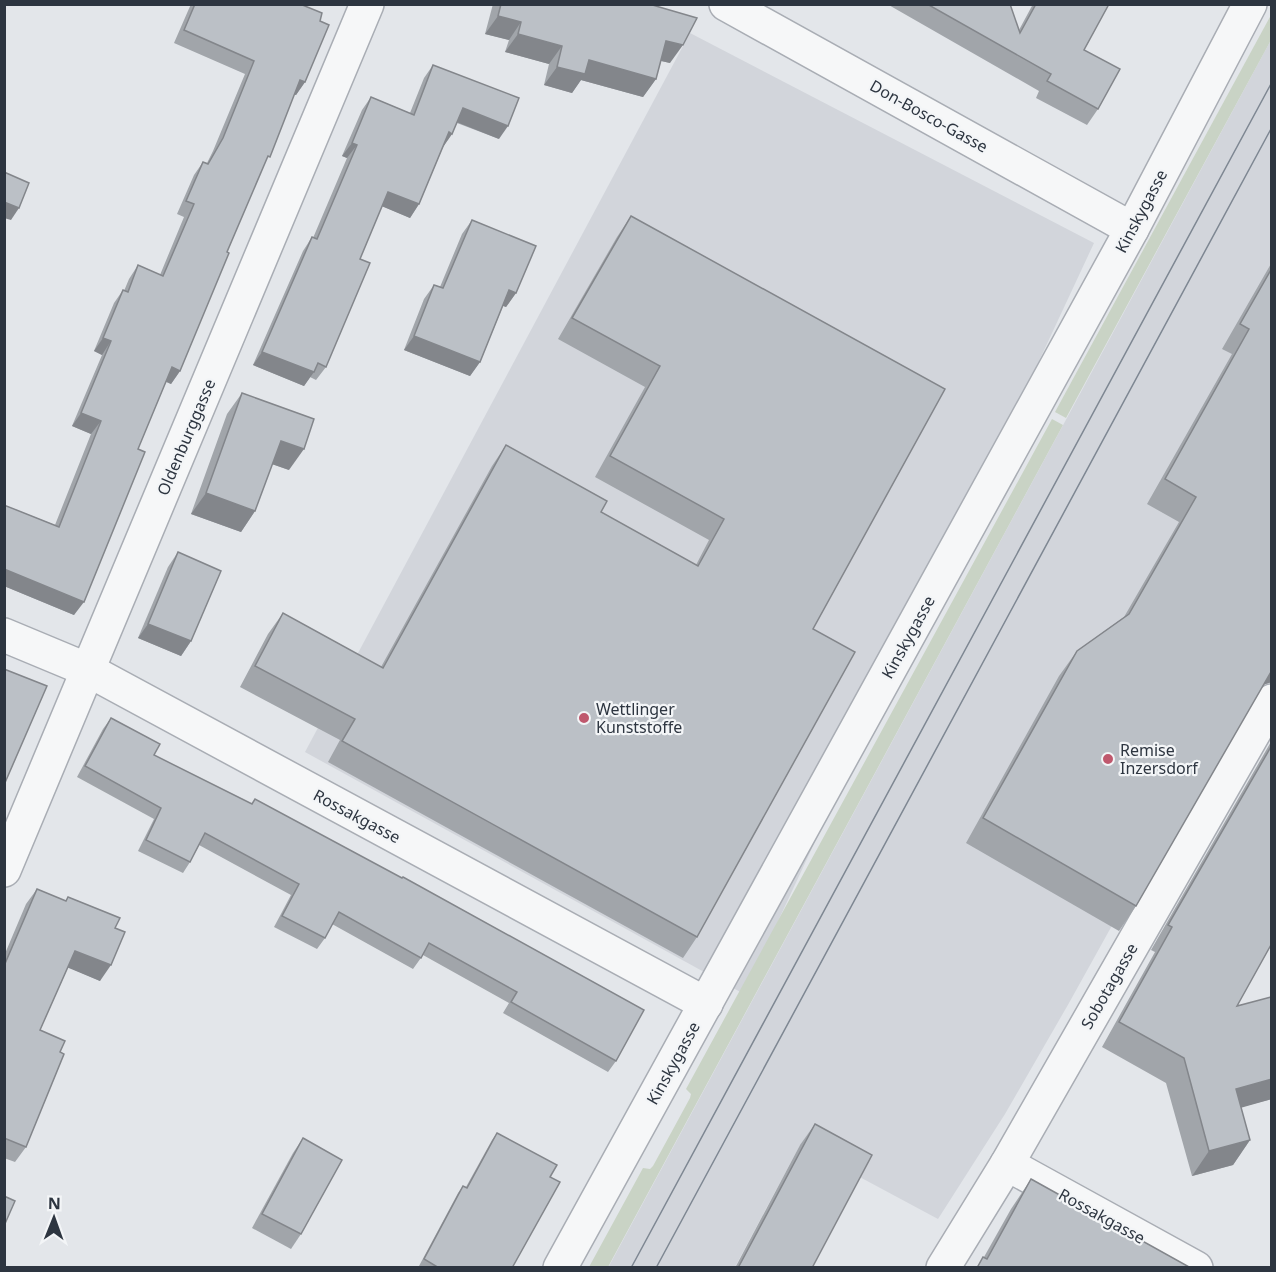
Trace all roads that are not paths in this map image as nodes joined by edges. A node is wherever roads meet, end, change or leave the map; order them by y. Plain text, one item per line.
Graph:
1 (367, 4) edge
2 (726, 4) edge
3 (1250, 4) edge
4 (1132, 229) junction
5 (4, 635) edge
6 (88, 670) junction
7 (1272, 701) edge
8 (4, 870) edge
9 (706, 1004) junction
10 (1007, 1164) junction
11 (560, 1268) edge
12 (943, 1268) edge
13 (1196, 1268) edge

1 - 6 street, Oldenburggasse
2 - 4 street, Don-Bosco-Gasse
3 - 4 street, Kinskygasse
4 - 9 street, Kinskygasse
5 - 6 street, Rossakgasse
6 - 8 street, Oldenburggasse
6 - 9 street, Rossakgasse
7 - 10 street, Sobotagasse
9 - 11 street, Kinskygasse
10 - 12 street, Sobotagasse
10 - 13 street, Rossakgasse

